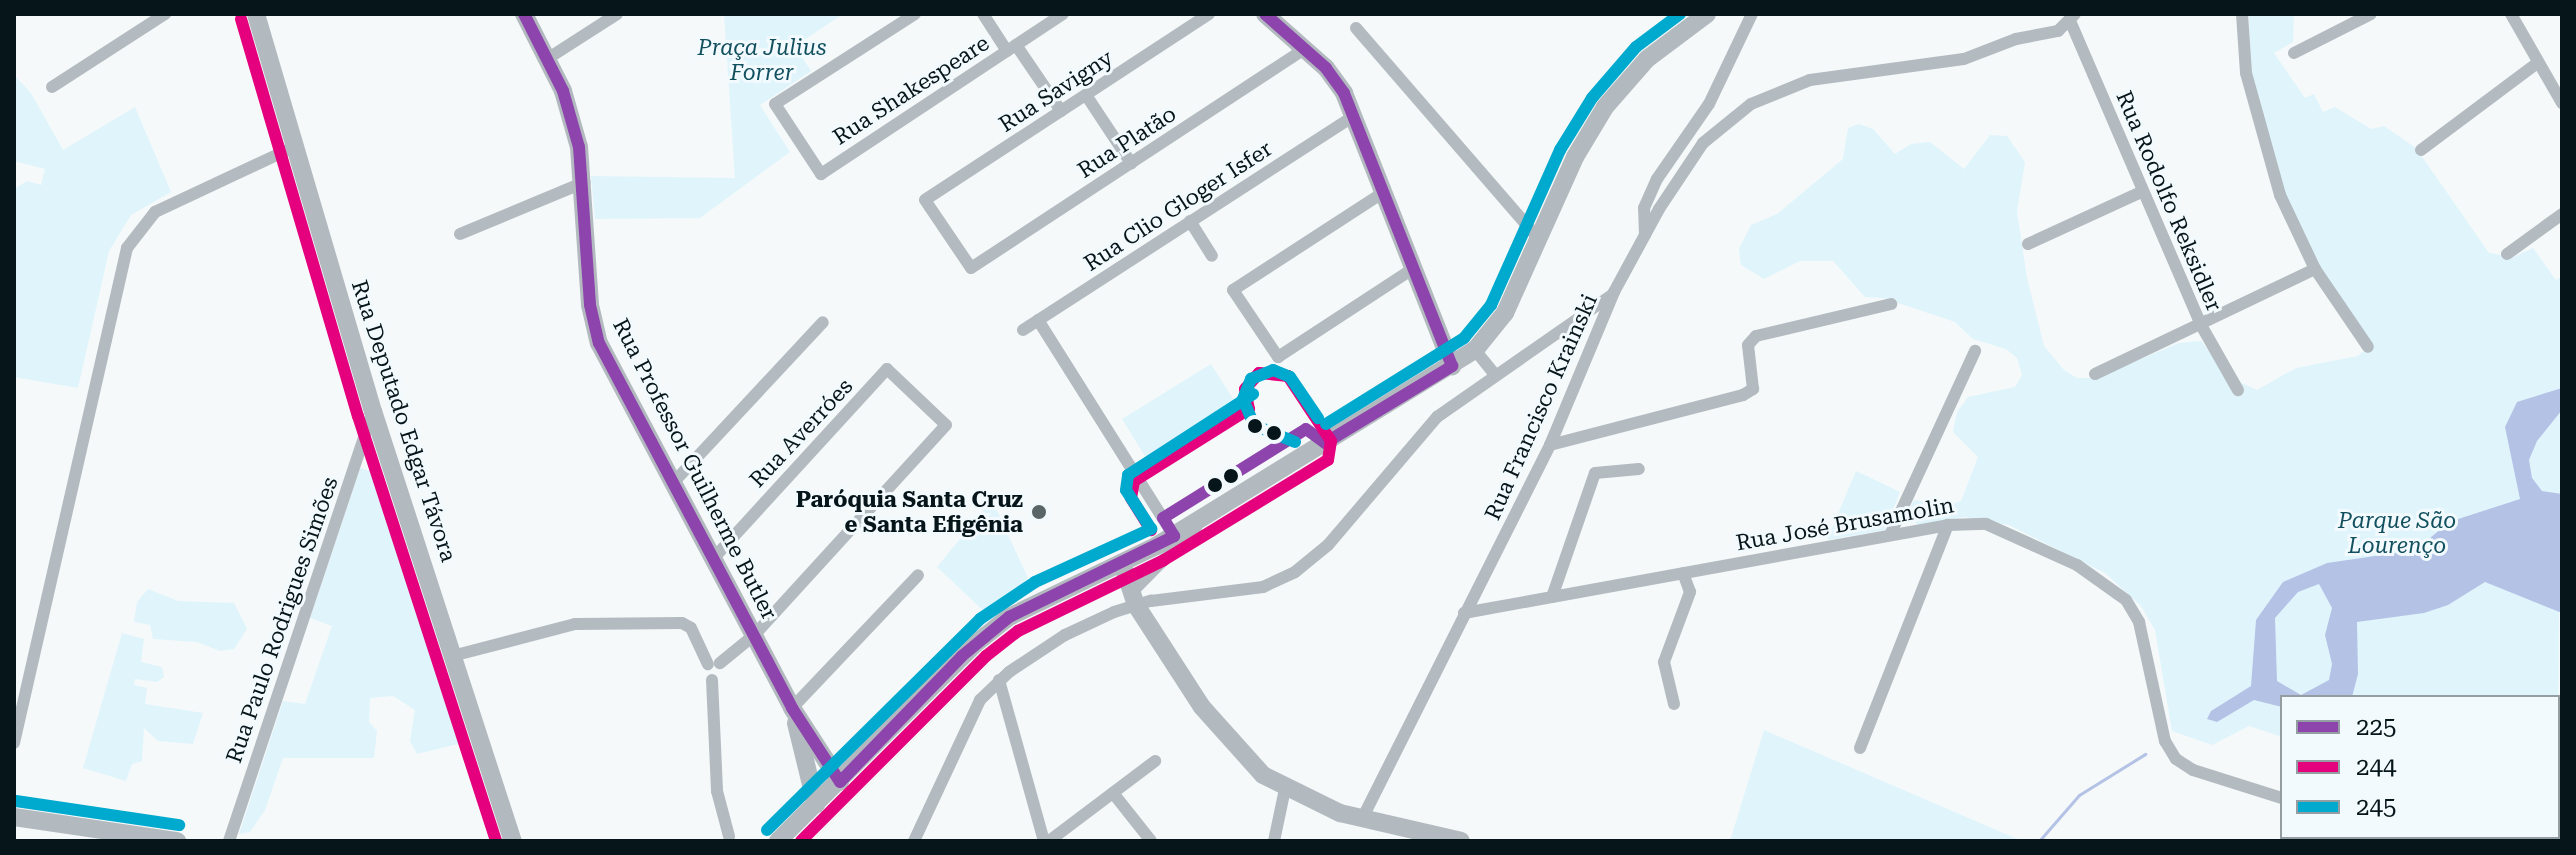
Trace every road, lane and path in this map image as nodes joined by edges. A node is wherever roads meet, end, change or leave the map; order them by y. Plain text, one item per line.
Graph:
1 (165, 14) edge
2 (256, 14) edge
3 (524, 14) edge
4 (617, 14) edge
5 (915, 14) edge
6 (983, 14) edge
7 (1063, 14) edge
8 (1209, 14) edge
9 (1265, 14) edge
10 (1752, 14) edge
11 (2242, 14) edge
12 (2371, 14) edge
13 (2511, 14) edge
14 (1700, 16) edge
15 (2073, 18) edge
16 (2347, 19) edge
17 (1356, 28) dead end
18 (1012, 48) junction
19 (1305, 49) junction
20 (2294, 53) dead end
21 (547, 59) junction
22 (2536, 64) junction
23 (52, 87) dead end
24 (1086, 95) junction
25 (2562, 103) edge
26 (1061, 111) junction
27 (1354, 116) junction
28 (294, 147) junction
29 (2421, 150) dead end
30 (1131, 163) junction
31 (585, 182) junction
32 (1384, 192) junction
33 (2141, 192) junction
34 (2562, 214) edge
35 (1190, 221) junction
36 (460, 234) dead end
37 (1645, 235) junction
38 (1539, 239) junction
39 (2028, 244) dead end
40 (2507, 254) dead end
41 (1212, 256) dead end
42 (971, 268) joint
43 (1414, 268) junction
44 (2315, 269) junction
45 (1614, 292) junction
46 (1891, 304) dead end
47 (1038, 320) junction
48 (823, 322) dead end
49 (2201, 325) junction
50 (1023, 330) dead end
51 (2368, 347) dead end
52 (1475, 350) junction
53 (1975, 351) dead end
54 (1452, 366) junction
55 (2095, 374) dead end
56 (1495, 375) junction
57 (2238, 390) dead end
58 (373, 411) junction
59 (1550, 445) junction
60 (1639, 469) dead end
61 (672, 484) junction
62 (1211, 513) junction
63 (1948, 525) junction
64 (1890, 535) junction
65 (1174, 536) junction
66 (712, 560) junction
67 (1122, 563) junction
68 (1683, 573) junction
69 (918, 575) dead end
70 (1552, 597) junction
71 (1134, 599) junction
72 (1464, 613) junction
73 (753, 636) junction
74 (456, 655) junction
75 (714, 663) junction
76 (999, 680) junction
77 (1674, 704) dead end
78 (792, 708) junction
79 (14, 743) edge
80 (1860, 748) dead end
81 (1155, 761) dead end
82 (840, 782) junction
83 (1285, 789) junction
84 (1113, 793) junction
85 (2280, 797) edge
86 (816, 805) junction
87 (14, 817) edge
88 (1362, 819) junction
89 (729, 836) dead end
90 (177, 841) edge
91 (229, 841) edge
92 (513, 841) edge
93 (778, 841) edge
94 (914, 841) edge
95 (1046, 841) edge
96 (1151, 841) edge
97 (1274, 841) edge
98 (1461, 841) edge

1 - 23 street
2 - 28 main road, Rua Deputado Edgar Távora
3 - 21 main road, Rua Professor Guilherme Butler
4 - 21 street
5 - 18 street, Rua Shakespeare
6 - 18 street
7 - 18 street, Rua Shakespeare
8 - 24 street, Rua Savigny
9 - 19 main road
10 - 37 street, Rua Francisco Krainski
11 - 44 street
12 - 16 street
13 - 22 street
14 - 38 main road
15 - 33 street, Rua Rodolfo Reksidler
15 - 37 street
16 - 20 street
17 - 38 street
18 - 26 street
19 - 27 main road
19 - 30 street, Rua Platão
21 - 31 main road, Rua Professor Guilherme Butler
22 - 25 street
22 - 29 street
24 - 26 street, Rua Savigny
24 - 30 street
26 - 42 street, Rua Savigny
27 - 32 main road
27 - 35 street, Rua Clio Gloger Isfer
28 - 58 main road, Rua Deputado Edgar Távora
28 - 79 street
30 - 42 street, Rua Platão
31 - 36 street
31 - 61 main road, Rua Professor Guilherme Butler
32 - 43 main road
32 - 43 street
33 - 39 street
33 - 49 street, Rua Rodolfo Reksidler
34 - 40 street
35 - 41 street
35 - 47 street, Rua Clio Gloger Isfer
37 - 45 street, Rua Francisco Krainski
38 - 52 main road
43 - 54 main road
44 - 49 street
44 - 51 street
45 - 56 street
45 - 59 street, Rua Francisco Krainski
46 - 59 street
47 - 50 street, Rua Clio Gloger Isfer
47 - 65 street
48 - 61 street
49 - 55 street
49 - 57 street, Rua Rodolfo Reksidler
52 - 54 main road
52 - 56 street
53 - 64 street
54 - 62 main road
56 - 71 street
58 - 74 main road, Rua Deputado Edgar Távora
58 - 91 street, Rua Paulo Rodrigues Simões
59 - 72 street, Rua Francisco Krainski
60 - 70 street
61 - 66 main road, Rua Professor Guilherme Butler
62 - 65 main road
62 - 71 street
63 - 64 street, Rua José Brusamolin
63 - 80 street
63 - 85 street, Rua José Brusamolin
64 - 68 street, Rua José Brusamolin
65 - 67 main road
66 - 73 main road, Rua Professor Guilherme Butler
66 - 73 street, Rua Averróes
67 - 71 main road
67 - 82 main road
68 - 70 street, Rua José Brusamolin
68 - 77 street
69 - 78 street
70 - 72 street, Rua José Brusamolin
71 - 76 street
71 - 83 main road
72 - 88 street, Rua Francisco Krainski
73 - 75 street
73 - 78 main road, Rua Professor Guilherme Butler
74 - 75 street
74 - 92 main road, Rua Deputado Edgar Távora
75 - 89 street
76 - 94 street
76 - 95 street
78 - 82 main road, Rua Professor Guilherme Butler
78 - 86 main road, Rua Professor Guilherme Butler
81 - 84 street
82 - 86 main road
83 - 88 main road
83 - 97 street
84 - 95 street
84 - 96 street
86 - 93 main road
87 - 90 main road
88 - 98 main road

